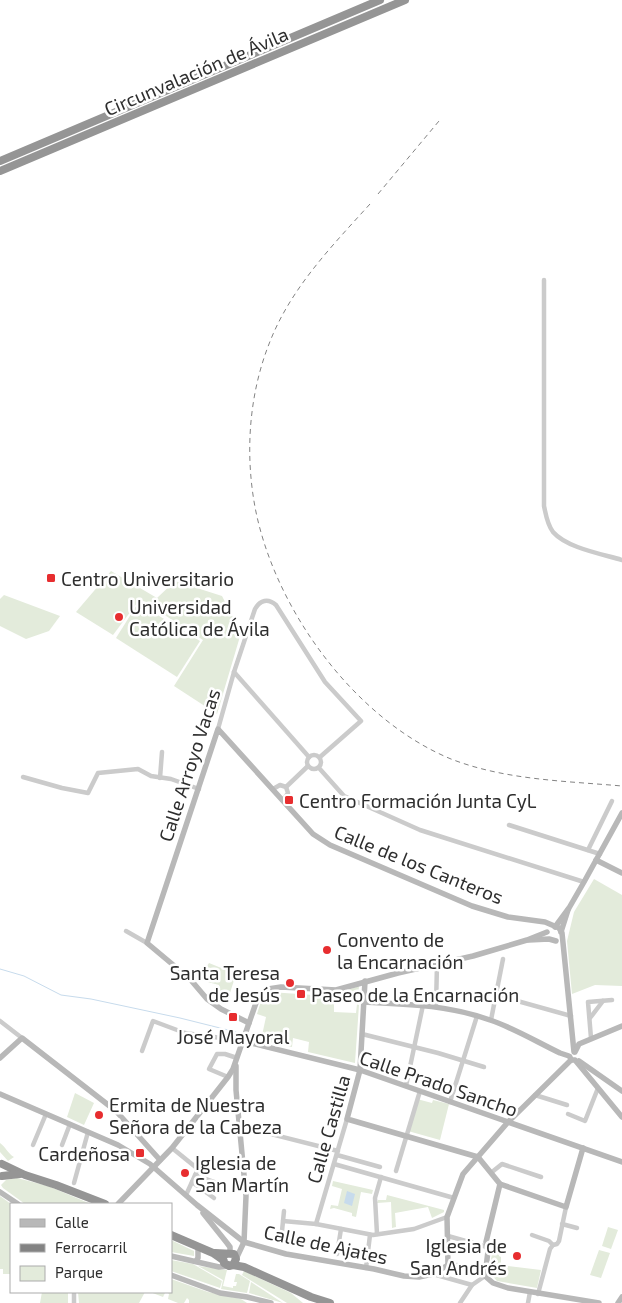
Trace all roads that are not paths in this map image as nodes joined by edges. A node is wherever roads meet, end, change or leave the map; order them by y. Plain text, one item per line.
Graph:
1 (380, 0) edge
2 (405, 0) edge
3 (0, 161) edge
4 (0, 171) edge
5 (544, 280) dead end
6 (622, 560) edge
7 (234, 672) junction
8 (218, 728) junction
9 (162, 752) dead end
10 (309, 757) junction
11 (320, 757) junction
12 (308, 766) junction
13 (319, 768) junction
14 (23, 777) dead end
15 (160, 778) junction
16 (286, 787) junction
17 (199, 789) junction
18 (273, 789) junction
19 (283, 800) junction
20 (612, 801) dead end
21 (622, 813) edge
22 (509, 825) dead end
23 (588, 850) junction
24 (598, 857) junction
25 (622, 873) edge
26 (584, 882) junction
27 (568, 908) junction
28 (551, 929) junction
29 (126, 931) dead end
30 (562, 933) junction
31 (527, 940) junction
32 (549, 940) junction
33 (556, 941) junction
34 (147, 944) junction
35 (564, 952) junction
36 (503, 959) dead end
37 (437, 964) junction
38 (365, 981) junction
39 (496, 994) junction
40 (612, 1000) dead end
41 (603, 1001) junction
42 (364, 1002) junction
43 (423, 1005) junction
44 (436, 1006) junction
45 (477, 1016) junction
46 (571, 1016) junction
47 (590, 1019) junction
48 (491, 1020) junction
49 (0, 1021) edge
50 (622, 1026) edge
51 (248, 1028) junction
52 (362, 1034) junction
53 (22, 1038) junction
54 (591, 1038) junction
55 (243, 1041) junction
56 (413, 1046) junction
57 (142, 1051) dead end
58 (573, 1056) junction
59 (0, 1058) edge
60 (237, 1060) junction
61 (464, 1061) junction
62 (484, 1067) dead end
63 (360, 1070) junction
64 (228, 1077) junction
65 (599, 1077) junction
66 (593, 1082) junction
67 (406, 1086) junction
68 (598, 1088) junction
69 (420, 1091) junction
70 (622, 1091) edge
71 (0, 1094) edge
72 (535, 1095) junction
73 (450, 1102) junction
74 (567, 1105) dead end
75 (46, 1114) junction
76 (568, 1114) dead end
77 (622, 1117) edge
78 (347, 1119) junction
79 (508, 1122) junction
80 (70, 1124) junction
81 (239, 1126) junction
82 (88, 1132) junction
83 (406, 1136) junction
84 (33, 1145) dead end
85 (62, 1145) dead end
86 (172, 1148) junction
87 (583, 1148) junction
88 (337, 1153) junction
89 (478, 1157) junction
90 (160, 1160) junction
91 (622, 1162) edge
92 (1, 1163) edge
93 (334, 1164) junction
94 (153, 1166) junction
95 (380, 1167) dead end
96 (396, 1171) dead end
97 (492, 1172) junction
98 (25, 1175) junction
99 (195, 1176) junction
100 (1, 1177) edge
101 (381, 1177) junction
102 (541, 1177) dead end
103 (192, 1182) junction
104 (74, 1183) dead end
105 (220, 1184) dead end
106 (500, 1184) junction
107 (0, 1191) edge
108 (186, 1195) junction
109 (126, 1197) junction
110 (214, 1198) dead end
111 (454, 1198) junction
112 (94, 1202) edge
113 (17, 1203) edge
114 (119, 1203) edge
115 (124, 1203) edge
116 (197, 1205) junction
117 (566, 1208) junction
118 (284, 1211) dead end
119 (447, 1217) junction
120 (283, 1221) junction
121 (316, 1224) junction
122 (562, 1224) junction
123 (577, 1228) dead end
124 (341, 1229) junction
125 (282, 1231) dead end
126 (376, 1234) junction
127 (532, 1234) dead end
128 (172, 1235) edge
129 (370, 1235) junction
130 (448, 1236) junction
131 (244, 1242) junction
132 (553, 1245) junction
133 (198, 1247) junction
134 (487, 1247) junction
135 (337, 1254) dead end
136 (172, 1256) edge
137 (230, 1259) junction
138 (196, 1261) junction
139 (448, 1265) junction
140 (366, 1268) junction
141 (433, 1274) junction
142 (485, 1274) junction
143 (172, 1276) edge
144 (472, 1285) junction
145 (530, 1292) junction
146 (538, 1294) junction
147 (622, 1297) edge
148 (571, 1301) edge
149 (271, 1303) edge
150 (330, 1303) edge
151 (460, 1303) edge
152 (528, 1303) edge
153 (599, 1303) edge
154 (618, 1303) edge

1 - 3 highway, Circunvalación de Ávila
2 - 4 highway, Circunvalación de Ávila
5 - 6 street
7 - 8 street, Calle Arroyo Vacas
7 - 10 street
7 - 11 street, Calle Arroyo Vacas
8 - 17 street, Calle Arroyo Vacas
8 - 18 street, Calle de los Canteros
9 - 15 street
10 - 11 street
10 - 12 street
11 - 13 street
12 - 13 street
12 - 16 street
13 - 26 street
14 - 15 street
15 - 17 street
16 - 18 street
16 - 19 street
17 - 34 street, Calle Arroyo Vacas
18 - 19 street, Calle de los Canteros
19 - 28 street, Calle de los Canteros
20 - 23 street
21 - 24 street
22 - 23 street
23 - 24 street
24 - 25 street
24 - 26 street
26 - 27 street
27 - 28 street
27 - 30 street
28 - 30 street
28 - 31 street
28 - 32 street
29 - 34 street
30 - 33 street
30 - 35 street
31 - 32 street
31 - 37 street
32 - 33 street
33 - 35 street
34 - 51 street
35 - 46 street
36 - 39 street
37 - 38 street
37 - 44 street
38 - 42 street, Calle Castilla
38 - 51 street
39 - 46 street
39 - 48 street
40 - 41 street
41 - 47 street
41 - 47 street
42 - 43 street
42 - 52 street, Calle Castilla
43 - 44 street
43 - 56 street
44 - 45 street
45 - 48 street
45 - 61 street
46 - 58 street
47 - 54 street
48 - 58 street
49 - 53 street
50 - 54 street
51 - 55 street
52 - 56 street
52 - 63 street, Calle Castilla
53 - 59 street
53 - 90 street
54 - 58 street
55 - 57 street
55 - 60 street
55 - 63 street, Calle Prado Sancho
56 - 61 street
56 - 67 street
58 - 65 street
58 - 66 street
58 - 72 street
60 - 64 street
60 - 64 street
60 - 81 street
61 - 62 street
61 - 73 street
63 - 67 street, Calle Prado Sancho
63 - 78 street, Calle Castilla
64 - 86 street
65 - 66 street
65 - 70 street
66 - 68 street
67 - 69 street, Calle Prado Sancho
68 - 76 street
68 - 77 street
69 - 73 street, Calle Prado Sancho
69 - 83 street
71 - 75 street
72 - 74 street
72 - 79 street
73 - 79 street, Calle Prado Sancho
75 - 80 street
75 - 84 street
78 - 83 street
78 - 88 street, Calle Castilla
79 - 87 street, Calle Prado Sancho
79 - 89 street
80 - 82 street
80 - 85 street
81 - 88 street
81 - 131 street
82 - 94 street
82 - 104 street
83 - 89 street
83 - 96 street
86 - 90 street
86 - 99 street
87 - 91 street, Calle Prado Sancho
87 - 117 street
88 - 93 street, Calle Castilla
88 - 95 street
89 - 97 street
89 - 111 street
90 - 94 street
92 - 98 highway
92 - 100 highway
93 - 101 street
93 - 121 street, Calle Castilla
94 - 108 street
94 - 109 street
97 - 102 street
97 - 106 street
98 - 100 highway
98 - 112 highway
99 - 103 street
99 - 105 street
101 - 111 street
101 - 126 street
103 - 108 street
103 - 110 street
106 - 117 street
106 - 134 street
107 - 113 street
108 - 116 street
109 - 114 street
109 - 115 street
111 - 119 street
116 - 131 street
116 - 137 street
117 - 122 street
118 - 120 street
119 - 126 street
119 - 130 street
120 - 121 street
120 - 125 street
121 - 124 street
122 - 123 street
122 - 132 street
124 - 129 street
124 - 135 street
126 - 129 street
127 - 132 street
128 - 133 highway
129 - 140 street
130 - 134 street
130 - 139 street
131 - 137 street
131 - 140 street, Calle de Ajates
132 - 146 street
133 - 137 highway
133 - 138 street
134 - 142 street
136 - 138 street
137 - 138 street
137 - 150 highway
139 - 141 street, Calle de Ajates
139 - 142 street
140 - 141 street, Calle de Ajates
141 - 144 street, Calle de Ajates
142 - 144 street
142 - 145 street
143 - 149 street
144 - 151 street
145 - 146 street
145 - 152 street
146 - 148 street
147 - 154 street
148 - 153 street

